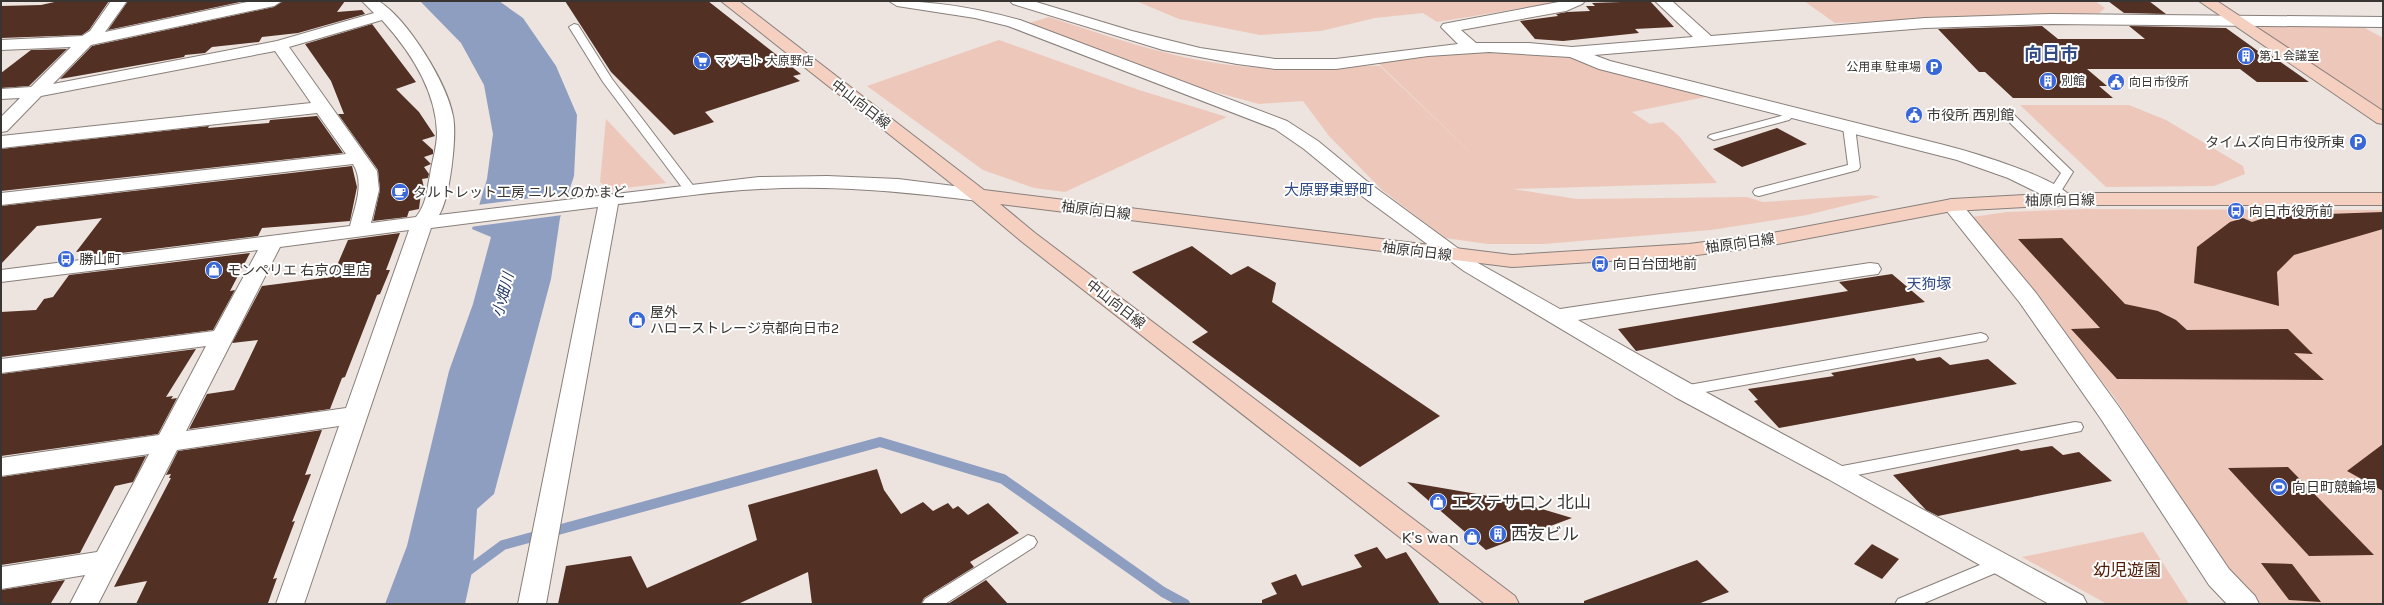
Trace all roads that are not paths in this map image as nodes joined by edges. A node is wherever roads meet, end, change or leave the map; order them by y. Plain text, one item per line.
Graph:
1 (119, 1) edge
2 (274, 1) edge
3 (729, 1) edge
4 (898, 1) edge
5 (1018, 1) edge
6 (1577, 1) edge
7 (1663, 1) edge
8 (2207, 1) edge
9 (378, 7) edge
10 (2236, 21) junction
11 (2383, 22) edge
12 (574, 27) dead end
13 (1706, 40) junction
14 (86, 41) junction
15 (1, 45) edge
16 (279, 45) junction
17 (1471, 47) junction
18 (1572, 52) junction
19 (37, 92) junction
20 (1, 94) edge
21 (322, 107) junction
22 (2004, 110) dead end
23 (1792, 112) junction
24 (2383, 119) edge
25 (1, 127) edge
26 (1849, 127) junction
27 (1714, 137) dead end
28 (1, 142) edge
29 (357, 158) junction
30 (691, 191) junction
31 (1759, 192) dead end
32 (978, 195) junction
33 (2058, 196) junction
34 (1, 199) edge
35 (2383, 199) edge
36 (602, 200) junction
37 (1952, 205) junction
38 (422, 223) junction
39 (359, 230) junction
40 (272, 242) junction
41 (1452, 255) junction
42 (1870, 268) dead end
43 (1, 276) edge
44 (1554, 317) junction
45 (223, 336) junction
46 (1981, 338) dead end
47 (1, 366) edge
48 (1683, 391) junction
49 (355, 415) junction
50 (2075, 426) dead end
51 (168, 442) junction
52 (1, 467) edge
53 (1837, 472) junction
54 (1028, 542) dead end
55 (106, 561) junction
56 (1999, 564) junction
57 (1, 578) edge
58 (84, 604) edge
59 (290, 604) edge
60 (532, 604) edge
61 (932, 604) edge
62 (1505, 604) edge
63 (1904, 604) edge
64 (2073, 604) edge
65 (2245, 604) edge

1 - 14 street
2 - 14 street
3 - 32 main road, 中山向日線
4 - 41 street
5 - 17 street
6 - 17 street
7 - 13 street
8 - 10 main road
9 - 16 street
9 - 38 street
10 - 11 street
10 - 13 street
10 - 24 main road
12 - 30 lane
13 - 18 street
14 - 15 street
14 - 19 street
16 - 19 street
16 - 21 street
17 - 18 street
18 - 23 street
19 - 20 street
19 - 25 street
21 - 28 street
21 - 29 street
22 - 33 lane
23 - 26 street
23 - 27 lane
26 - 31 lane
26 - 33 street
29 - 34 street
29 - 39 street
30 - 32 street
30 - 36 street
32 - 41 main road, 柚原向日線
32 - 62 main road, 中山向日線
33 - 35 main road, 柚原向日線
33 - 37 main road, 柚原向日線
36 - 38 street
36 - 60 street
37 - 41 main road, 柚原向日線
37 - 65 street
38 - 39 street
38 - 49 street
39 - 40 street
40 - 43 street
40 - 45 street
41 - 44 street
42 - 44 street
44 - 48 street
45 - 47 street
45 - 51 street
46 - 48 lane
48 - 53 street
49 - 51 street
49 - 59 street
50 - 53 lane
51 - 52 street
51 - 55 street
53 - 56 street
54 - 61 lane
55 - 57 street
55 - 58 street
56 - 63 lane
56 - 64 street

